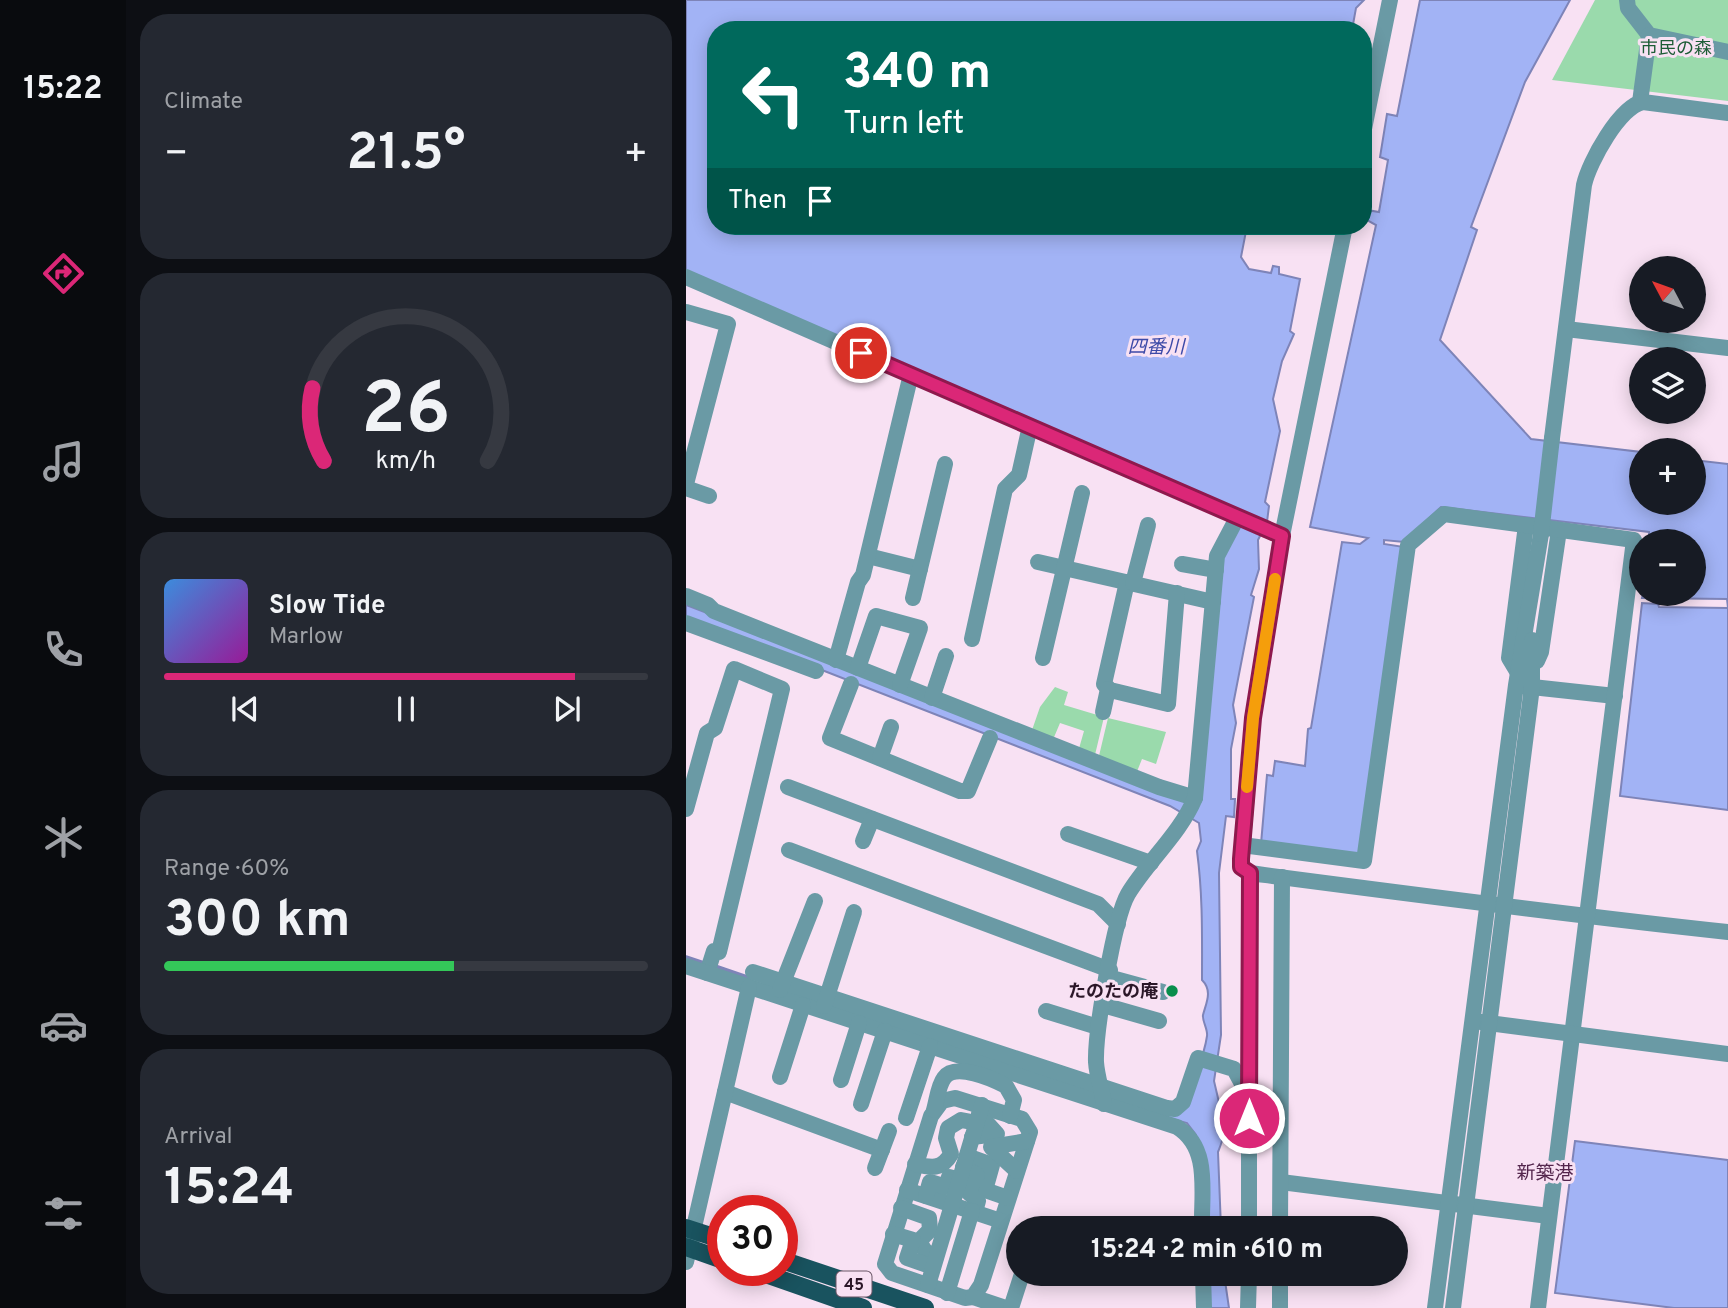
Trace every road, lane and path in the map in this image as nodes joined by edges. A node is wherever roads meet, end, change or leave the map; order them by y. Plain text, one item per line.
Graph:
1 (1390, 0) edge
2 (1627, 0) edge
3 (1649, 36) junction
4 (1728, 52) edge
5 (1372, 89) edge
6 (1640, 102) junction
7 (1728, 113) edge
8 (1343, 235) edge
9 (686, 277) edge
10 (686, 312) edge
11 (1566, 329) junction
12 (1728, 348) edge
13 (911, 374) junction
14 (1030, 426) junction
15 (945, 464) dead end
16 (686, 486) edge
17 (1082, 493) dead end
18 (709, 496) dead end
19 (1238, 518) junction
20 (1148, 525) dead end
21 (1526, 525) junction
22 (1559, 530) junction
23 (1282, 536) junction
24 (868, 556) junction
25 (1038, 562) dead end
26 (1182, 564) dead end
27 (1065, 567) junction
28 (920, 569) junction
29 (1216, 570) junction
30 (1130, 582) junction
31 (1177, 593) junction
32 (686, 596) edge
33 (913, 598) dead end
34 (1213, 602) junction
35 (686, 623) edge
36 (972, 639) dead end
37 (946, 656) dead end
38 (1043, 658) dead end
39 (836, 660) junction
40 (858, 668) junction
41 (816, 671) dead end
42 (1524, 679) junction
43 (850, 684) dead end
44 (900, 685) junction
45 (1108, 689) junction
46 (1615, 696) junction
47 (932, 698) junction
48 (1103, 712) dead end
49 (891, 727) dead end
50 (990, 738) dead end
51 (880, 758) junction
52 (788, 786) dead end
53 (1192, 805) junction
54 (686, 809) edge
55 (872, 819) junction
56 (1068, 834) dead end
57 (863, 841) dead end
58 (1242, 845) junction
59 (789, 850) dead end
60 (1151, 863) junction
61 (1250, 873) junction
62 (1282, 877) junction
63 (815, 901) dead end
64 (1486, 902) junction
65 (1504, 904) junction
66 (854, 912) dead end
67 (1587, 917) junction
68 (1118, 924) junction
69 (1728, 932) edge
70 (686, 966) edge
71 (709, 967) junction
72 (1109, 974) junction
73 (751, 979) junction
74 (781, 989) junction
75 (1163, 992) dead end
76 (825, 1003) junction
77 (803, 1005) junction
78 (1103, 1005) junction
79 (1046, 1011) dead end
80 (1159, 1021) dead end
81 (1470, 1021) junction
82 (859, 1023) junction
83 (1489, 1023) junction
84 (1098, 1027) junction
85 (885, 1031) junction
86 (1572, 1032) junction
87 (930, 1046) junction
88 (1728, 1054) edge
89 (779, 1077) dead end
90 (841, 1080) dead end
91 (725, 1091) junction
92 (1102, 1095) junction
93 (1248, 1095) junction
94 (861, 1104) dead end
95 (934, 1110) junction
96 (1010, 1116) junction
97 (906, 1118) dead end
98 (978, 1120) junction
99 (888, 1130) dead end
100 (1027, 1141) junction
101 (882, 1150) junction
102 (915, 1164) junction
103 (875, 1168) dead end
104 (963, 1168) junction
105 (1017, 1171) junction
106 (1281, 1182) junction
107 (907, 1190) junction
108 (926, 1196) junction
109 (1008, 1198) junction
110 (1447, 1202) junction
111 (952, 1205) junction
112 (1466, 1205) junction
113 (901, 1208) junction
114 (976, 1213) junction
115 (1202, 1216) edge
116 (1249, 1216) edge
117 (1280, 1216) edge
118 (1549, 1216) junction
119 (1001, 1221) junction
120 (893, 1234) junction
121 (707, 1241) edge
122 (688, 1243) edge
123 (707, 1252) edge
124 (935, 1262) junction
125 (798, 1265) edge
126 (798, 1285) edge
127 (928, 1286) junction
128 (1018, 1286) edge
129 (1203, 1286) edge
130 (1249, 1286) edge
131 (1280, 1286) edge
132 (951, 1294) junction
133 (973, 1297) junction
134 (863, 1308) edge
135 (925, 1308) edge
136 (1006, 1308) edge
137 (1011, 1308) edge
138 (1204, 1308) edge
139 (1248, 1308) edge
140 (1280, 1308) edge
141 (1435, 1308) edge
142 (1453, 1308) edge
143 (1538, 1308) edge

1 - 5 street
2 - 3 street
3 - 4 street
3 - 6 street
6 - 7 street
6 - 11 street
8 - 23 street
9 - 13 street
10 - 16 street
11 - 12 street
11 - 42 street, bridge
13 - 14 street
13 - 24 street
14 - 19 street
14 - 36 street
15 - 28 street
16 - 18 street
17 - 27 street
19 - 23 street
19 - 29 street
20 - 30 street
21 - 22 street
21 - 42 street
21 - 58 street
22 - 42 street
22 - 46 street
23 - 58 street
24 - 28 street
24 - 39 street
25 - 27 street
26 - 29 street
27 - 30 street
27 - 38 street
28 - 33 street
29 - 34 street
30 - 31 street
30 - 45 street
31 - 34 street
31 - 45 street
32 - 39 street
34 - 53 street
35 - 41 street
37 - 47 street
39 - 40 street
40 - 44 street
40 - 44 street
42 - 46 street
42 - 64 street
42 - 65 street
43 - 51 street
44 - 47 street
45 - 48 street
46 - 67 street
47 - 53 street
49 - 51 street
50 - 51 street
52 - 55 street
53 - 60 street
54 - 71 street
55 - 57 street
55 - 68 street
56 - 60 street
58 - 61 street
59 - 72 street
60 - 68 street
61 - 62 street
61 - 93 street
62 - 64 street
62 - 106 street
63 - 74 street
64 - 65 street
64 - 81 street
65 - 67 street
65 - 83 street
66 - 76 street
67 - 69 street
67 - 86 street
68 - 72 street
70 - 71 street
71 - 73 street
72 - 75 street
72 - 78 street
73 - 74 street
73 - 91 street
74 - 76 street
74 - 77 street
76 - 77 street
76 - 82 street
76 - 92 street
77 - 89 street
78 - 80 street
78 - 84 street
79 - 84 street
81 - 83 street
81 - 110 street
82 - 85 street
82 - 90 street
83 - 86 street
83 - 112 street
84 - 92 street
85 - 87 street
85 - 94 street
86 - 88 street
86 - 118 street
87 - 92 street
87 - 97 street
91 - 101 street
91 - 122 street
92 - 93 street
92 - 115 street
93 - 116 street
95 - 96 street
95 - 98 street
95 - 102 street
96 - 98 street
96 - 100 street
98 - 102 street
98 - 104 street
99 - 101 street
100 - 105 street
100 - 105 street
101 - 103 street
102 - 107 street
104 - 108 street
104 - 109 street
104 - 111 street
104 - 114 street
105 - 109 street
106 - 110 street
106 - 117 street
107 - 108 street
107 - 113 street
108 - 111 street
109 - 119 street
110 - 112 street
110 - 141 street
111 - 114 street
111 - 124 street
112 - 118 street
112 - 142 street
113 - 120 street
113 - 124 street
114 - 119 street
114 - 132 street
118 - 143 street
119 - 133 street
120 - 124 street
120 - 127 street
121 - 122 main road
122 - 123 main road
124 - 127 street
125 - 135 main road, 45
126 - 134 main road, 45
127 - 132 street
128 - 137 street
129 - 138 street
130 - 139 street
131 - 140 street
132 - 133 street
133 - 136 street

